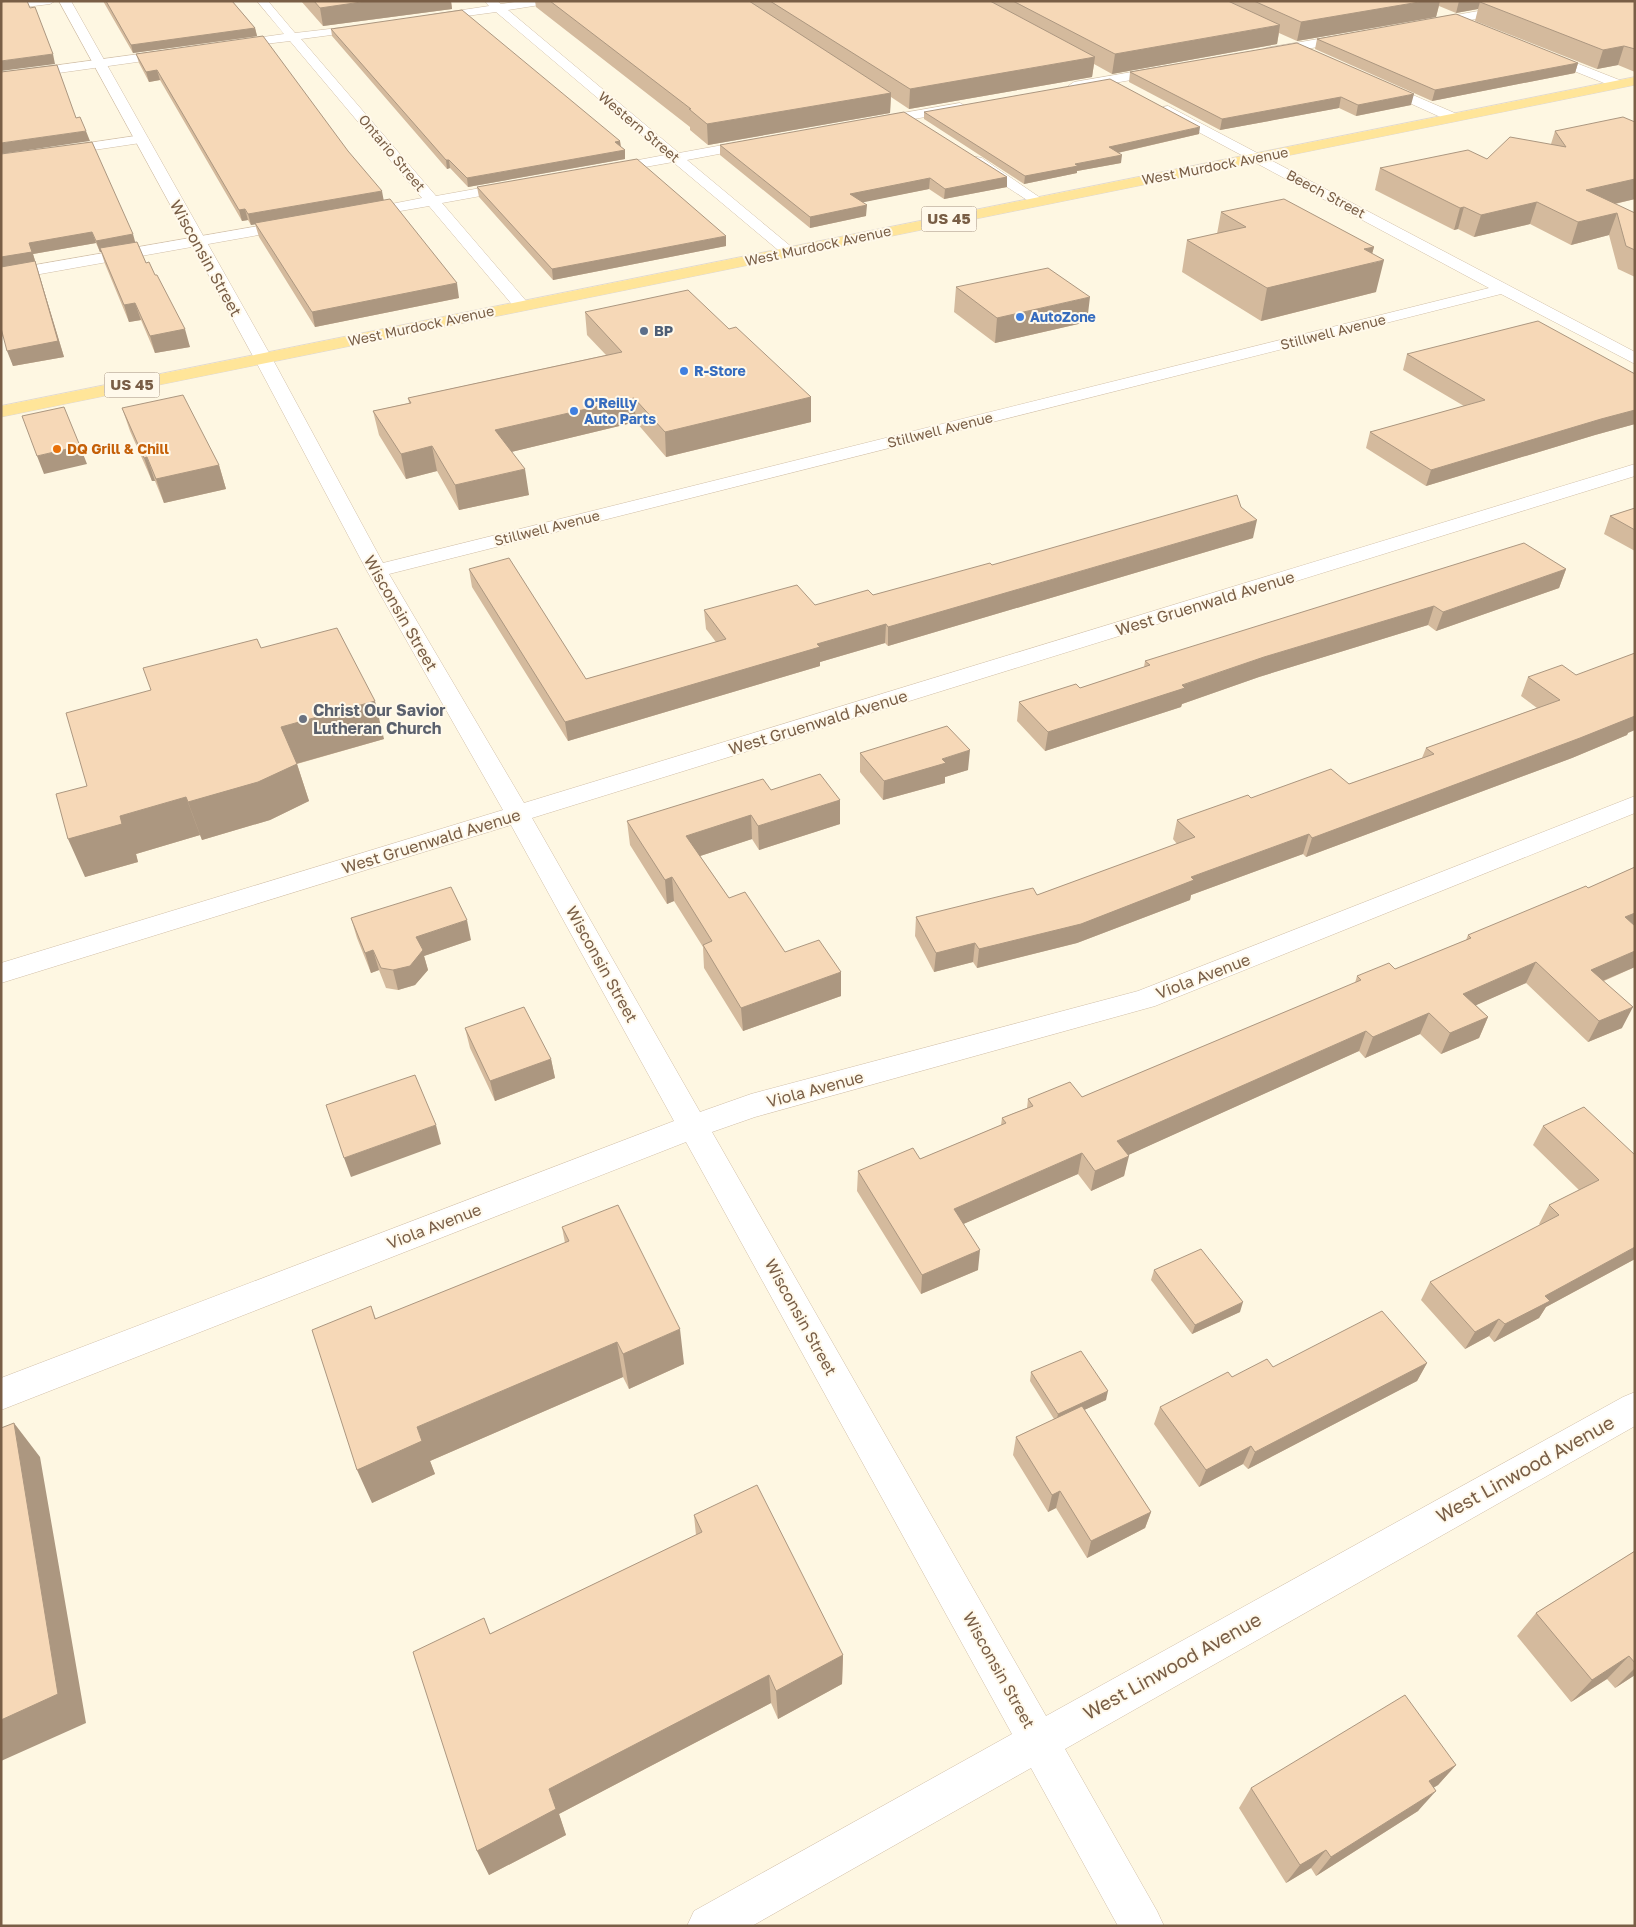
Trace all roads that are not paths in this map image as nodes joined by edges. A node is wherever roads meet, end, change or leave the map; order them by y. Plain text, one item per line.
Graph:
1 (50, 1) edge
2 (65, 1) edge
3 (262, 1) edge
4 (546, 1) edge
5 (1555, 1) edge
6 (494, 5) edge
7 (1, 8) edge
8 (1438, 12) dead end
9 (420, 19) edge
10 (1456, 19) junction
11 (381, 24) edge
12 (1418, 25) edge
13 (1483, 30) edge
14 (1371, 34) edge
15 (293, 36) junction
16 (1279, 39) edge
17 (1296, 47) junction
18 (215, 48) edge
19 (1528, 48) edge
20 (186, 52) edge
21 (1314, 55) edge
22 (1248, 56) edge
23 (98, 64) junction
24 (1180, 68) edge
25 (1094, 70) edge
26 (1, 77) edge
27 (1365, 78) edge
28 (1111, 80) junction
29 (1635, 81) edge
30 (1618, 84) junction
31 (1063, 88) edge
32 (1128, 89) edge
33 (1154, 102) edge
34 (976, 104) edge
35 (892, 105) edge
36 (908, 116) junction
37 (1452, 118) junction
38 (859, 124) edge
39 (924, 126) edge
40 (142, 139) junction
41 (772, 140) edge
42 (965, 153) edge
43 (1256, 157) junction
44 (676, 158) junction
45 (1, 160) edge
46 (588, 173) edge
47 (530, 184) edge
48 (433, 201) junction
49 (1038, 201) junction
50 (344, 216) edge
51 (305, 223) edge
52 (197, 242) junction
53 (789, 252) junction
54 (1, 276) edge
55 (1503, 289) junction
56 (521, 305) junction
57 (263, 358) junction
58 (1635, 359) edge
59 (1, 412) edge
60 (1635, 470) edge
61 (377, 571) junction
62 (1635, 804) edge
63 (518, 815) junction
64 (1, 973) edge
65 (694, 1126) junction
66 (1, 1394) edge
67 (1635, 1408) edge
68 (1039, 1740) junction
69 (709, 1926) edge
70 (1142, 1926) edge

1 - 7 street
2 - 23 street, Wisconsin Street
3 - 15 street, Ontario Street
4 - 6 street
5 - 10 street
6 - 9 street
6 - 44 street, Western Street
8 - 10 street
10 - 12 street
10 - 13 street
11 - 15 street
14 - 17 street
15 - 18 street
15 - 48 street, Ontario Street
16 - 17 street
17 - 21 street
17 - 22 street
19 - 30 street
20 - 23 street
23 - 26 street
23 - 40 street, Wisconsin Street
24 - 28 street
25 - 28 street
27 - 37 street
28 - 31 street
28 - 32 street
29 - 30 main road, West Murdock Avenue / US 45
30 - 37 main road, West Murdock Avenue / US 45
33 - 43 street, Beech Street
34 - 36 street
35 - 36 street
36 - 38 street
36 - 39 street
37 - 43 main road, West Murdock Avenue / US 45
40 - 45 street
40 - 52 street, Wisconsin Street
41 - 44 street
42 - 49 street
43 - 49 main road, West Murdock Avenue / US 45
43 - 55 street, Beech Street
44 - 46 street
44 - 53 street, Western Street
47 - 48 street
48 - 50 street
48 - 56 street, Ontario Street
49 - 53 main road, West Murdock Avenue / US 45
51 - 52 street
52 - 54 street
52 - 57 street, Wisconsin Street
53 - 56 main road, West Murdock Avenue / US 45
55 - 58 street, Beech Street
55 - 61 street, Stillwell Avenue
56 - 57 main road, West Murdock Avenue / US 45
57 - 59 main road, West Murdock Avenue / US 45
57 - 61 street, Wisconsin Street
60 - 63 street, West Gruenwald Avenue
61 - 63 street, Wisconsin Street
62 - 65 street, Viola Avenue
63 - 64 street, West Gruenwald Avenue
63 - 65 street, Wisconsin Street
65 - 66 street, Viola Avenue
65 - 68 street, Wisconsin Street
67 - 68 street, West Linwood Avenue
68 - 69 street, West Linwood Avenue
68 - 70 street, Wisconsin Street

